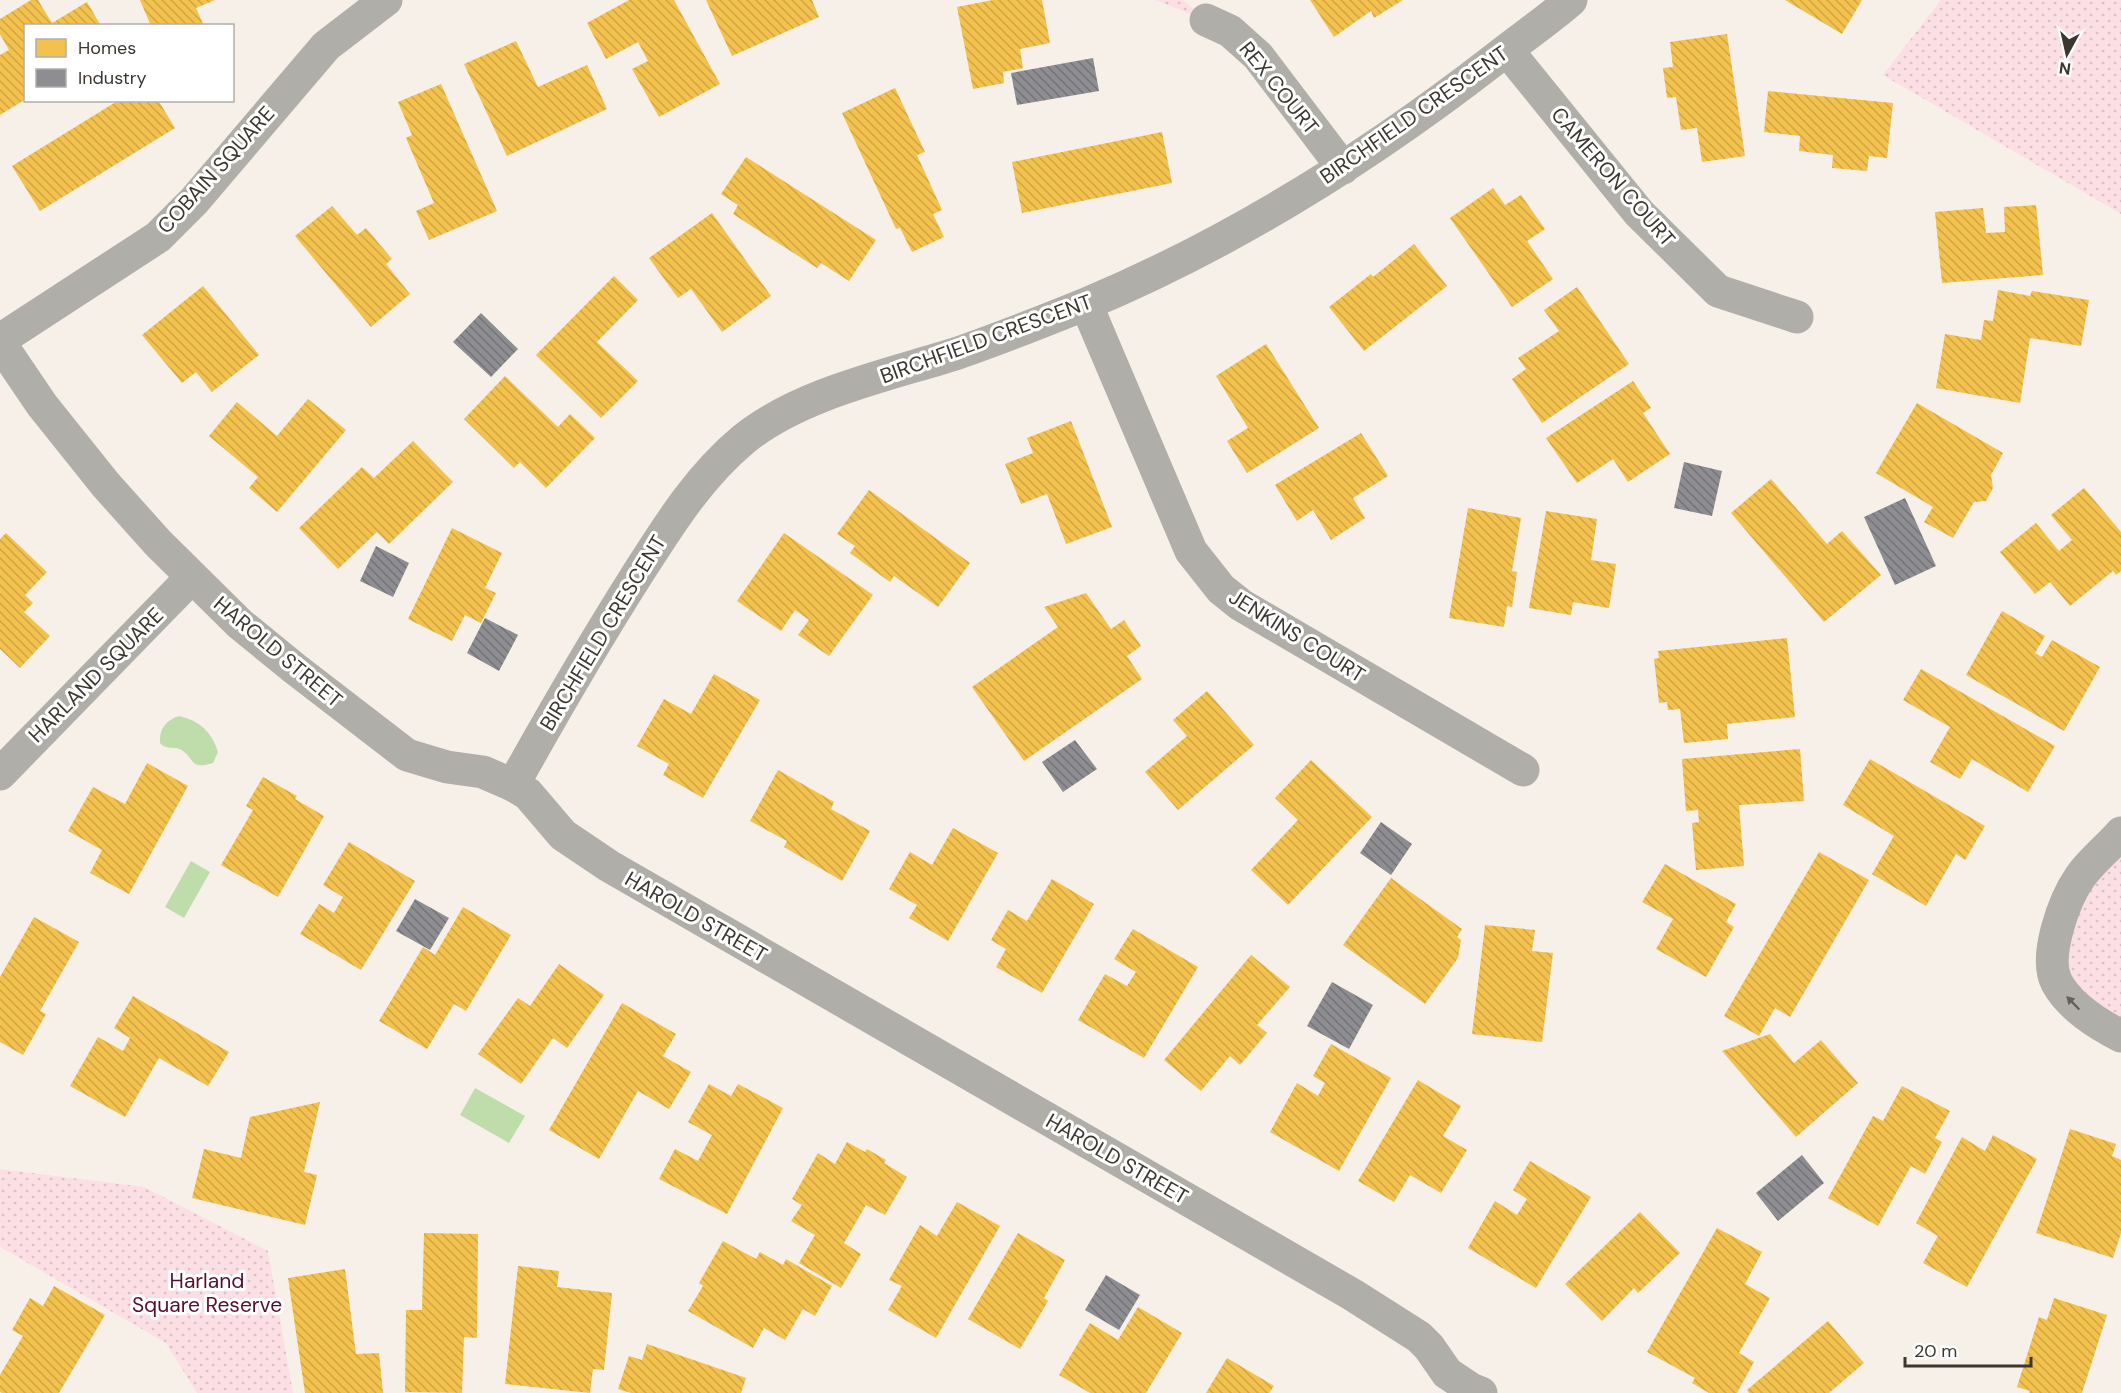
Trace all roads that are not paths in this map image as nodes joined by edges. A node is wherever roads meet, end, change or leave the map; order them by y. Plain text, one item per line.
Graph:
1 (386, 0) edge
2 (1571, 0) edge
3 (1206, 20) dead end
4 (1507, 50) junction
5 (1342, 168) junction
6 (1086, 304) junction
7 (1797, 317) dead end
8 (0, 342) edge
9 (192, 577) junction
10 (1523, 770) dead end
11 (0, 774) edge
12 (513, 785) junction
13 (2121, 833) edge
14 (2121, 1036) edge
15 (1473, 1392) edge

1 - 8 street, COBAIN SQUARE
2 - 4 street, BIRCHFIELD CRESCENT
3 - 5 street, REX COURT
4 - 5 street, BIRCHFIELD CRESCENT
4 - 7 street, CAMERON COURT
5 - 6 street, BIRCHFIELD CRESCENT
6 - 10 street, JENKINS COURT
6 - 12 street, BIRCHFIELD CRESCENT
8 - 9 street, HAROLD STREET
9 - 11 street, HARLAND SQUARE
9 - 12 street, HAROLD STREET
12 - 15 street, HAROLD STREET
14 -> 13 street

